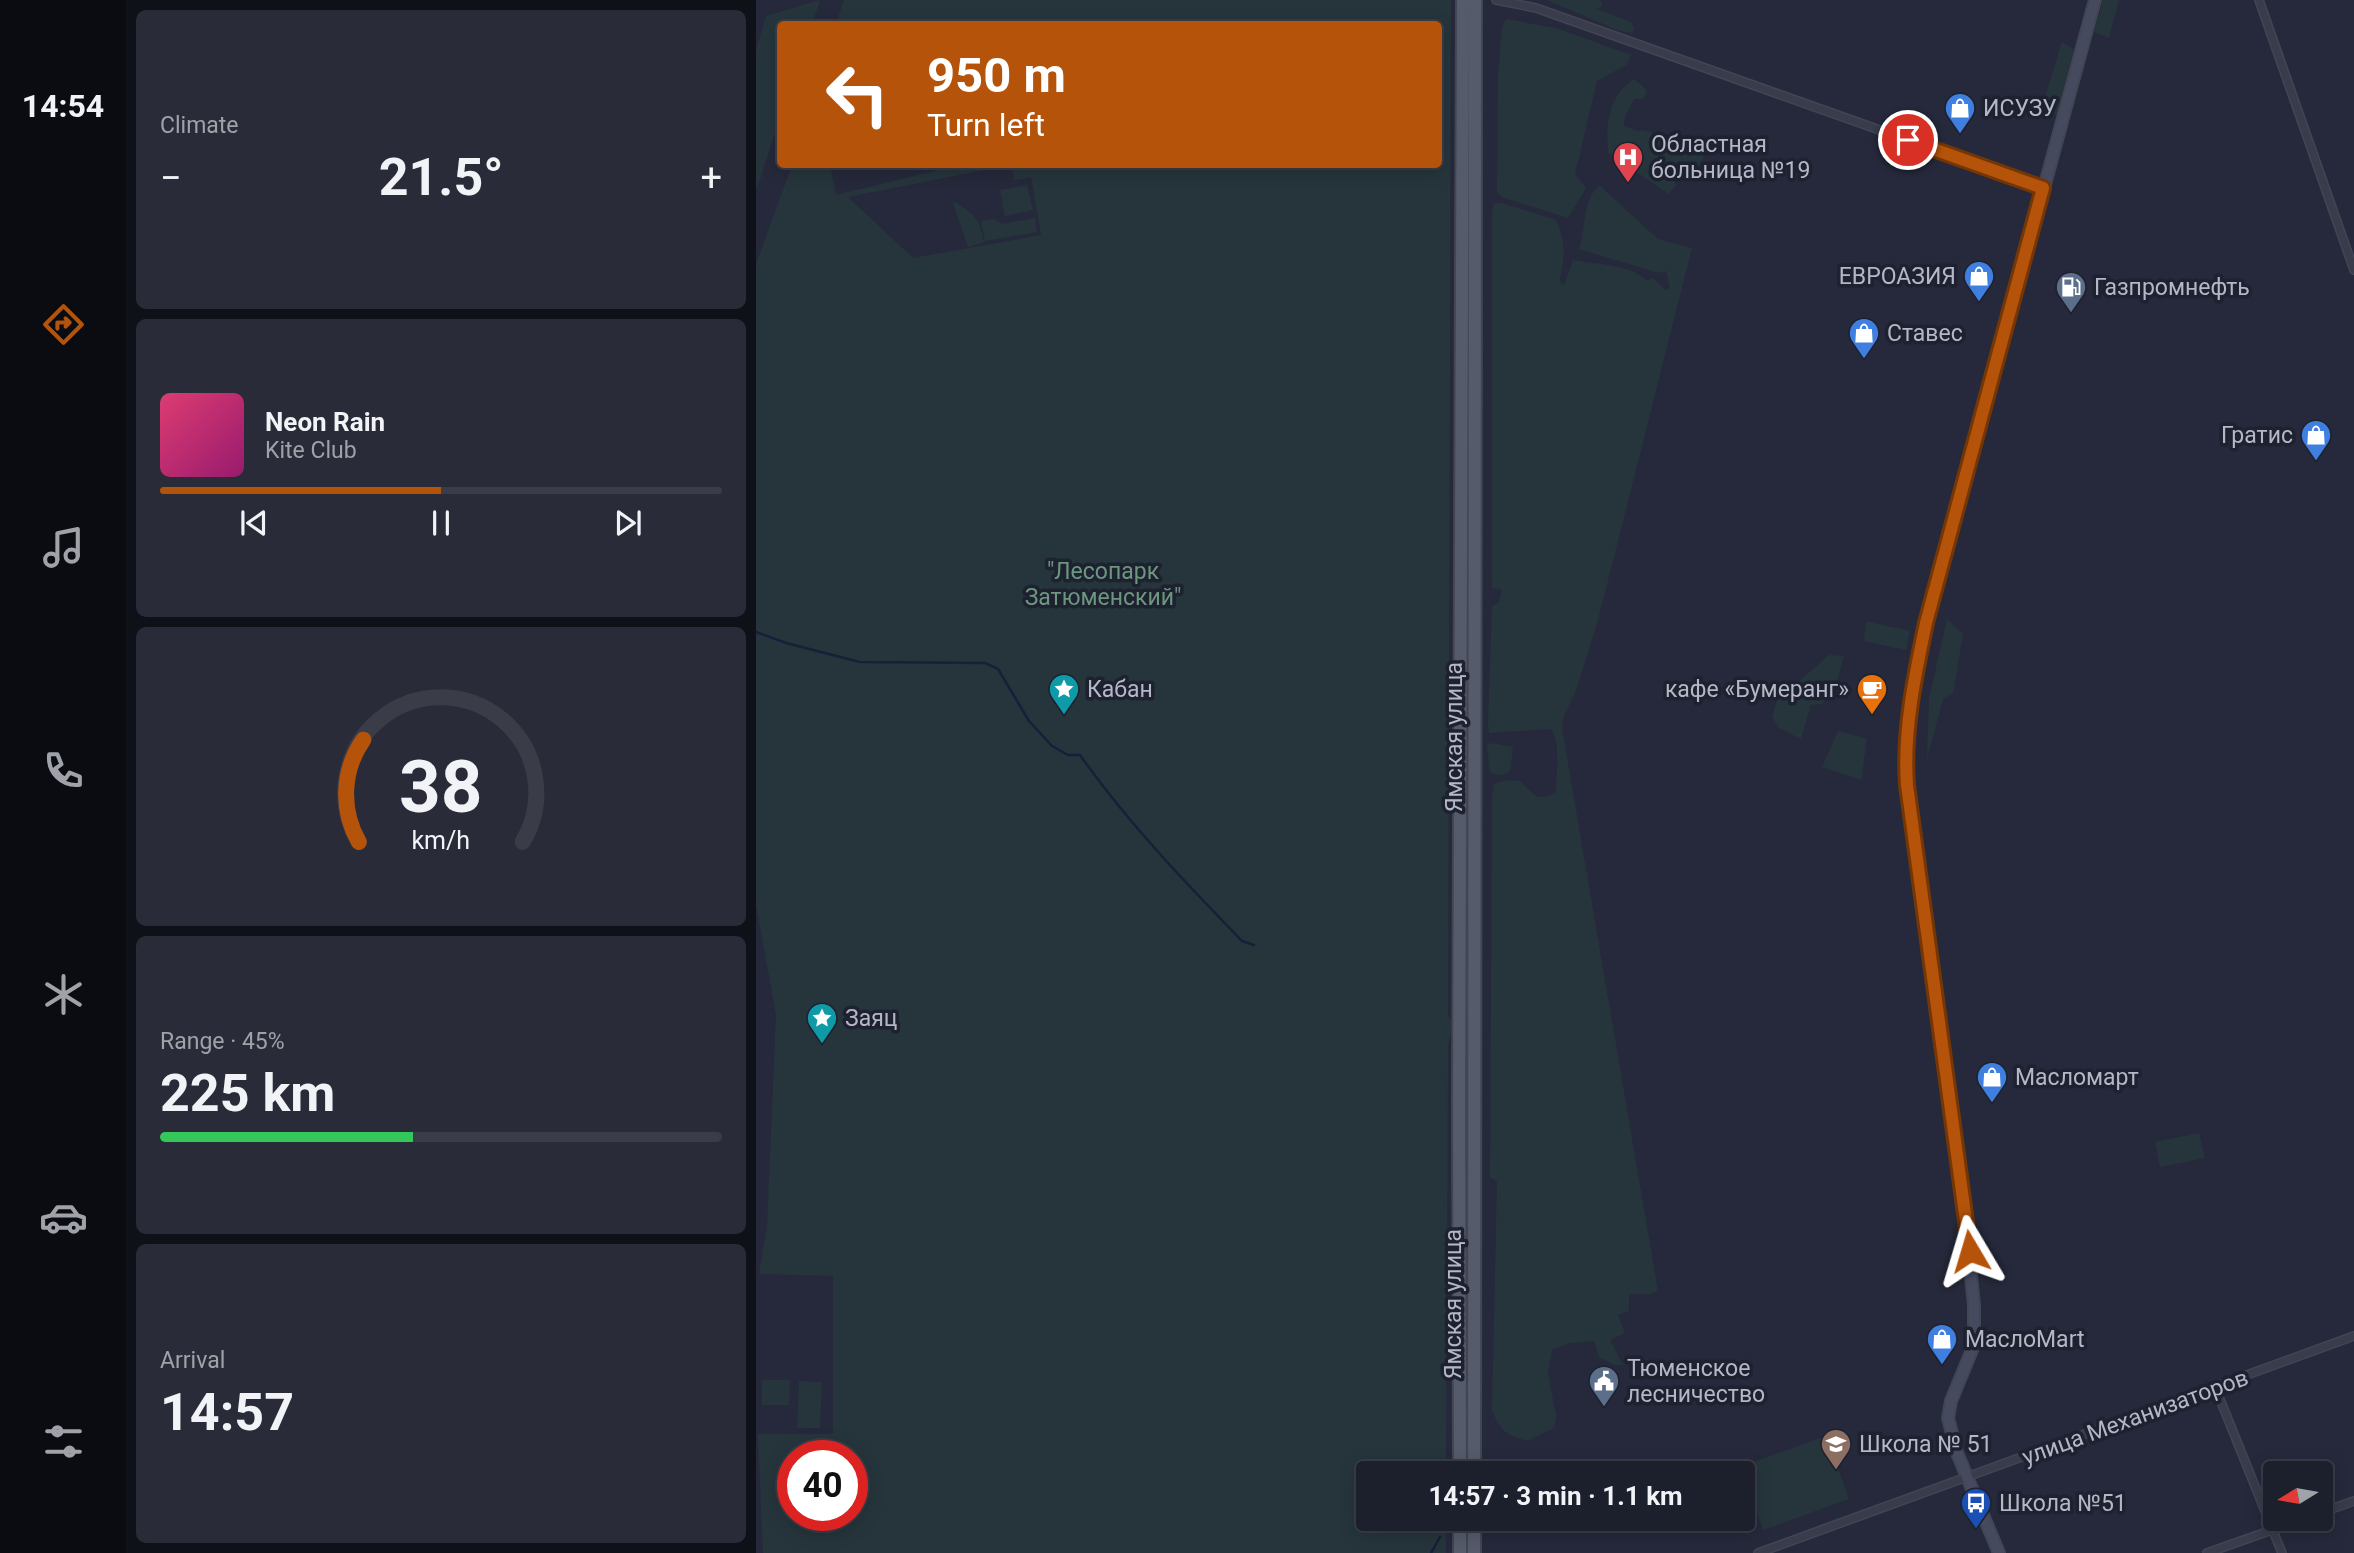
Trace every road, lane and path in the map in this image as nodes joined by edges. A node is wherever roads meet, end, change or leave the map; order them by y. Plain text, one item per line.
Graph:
1 (1463, 0) edge
2 (1475, 0) edge
3 (1496, 0) edge
4 (2095, 0) edge
5 (2259, 0) edge
6 (2043, 188) junction
7 (2354, 271) edge
8 (1461, 446) junction
9 (1475, 446) junction
10 (2354, 1336) edge
11 (2216, 1387) junction
12 (1460, 1461) edge
13 (1474, 1461) edge
14 (1967, 1479) junction
15 (2354, 1501) edge
16 (2263, 1504) edge
17 (2333, 1508) edge
18 (1460, 1531) edge
19 (1474, 1531) edge
20 (2268, 1531) edge
21 (2274, 1531) edge
22 (1460, 1553) edge
23 (1474, 1553) edge
24 (1758, 1553) edge
25 (1999, 1553) edge
26 (2207, 1553) edge
27 (2282, 1553) edge

1 - 8 main road, Ямская улица
2 - 9 main road, Ямская улица
3 - 6 street
4 - 6 street
5 - 7 street
6 - 14 street
8 - 9 main road
8 - 12 main road, Ямская улица
9 - 13 main road, Ямская улица
10 - 11 street, улица Механизаторов
11 - 14 street, улица Механизаторов
11 - 16 street
14 - 24 street, улица Механизаторов
14 - 25 street
15 - 17 street
18 - 22 main road
19 - 23 main road
20 - 26 street
21 - 27 street

